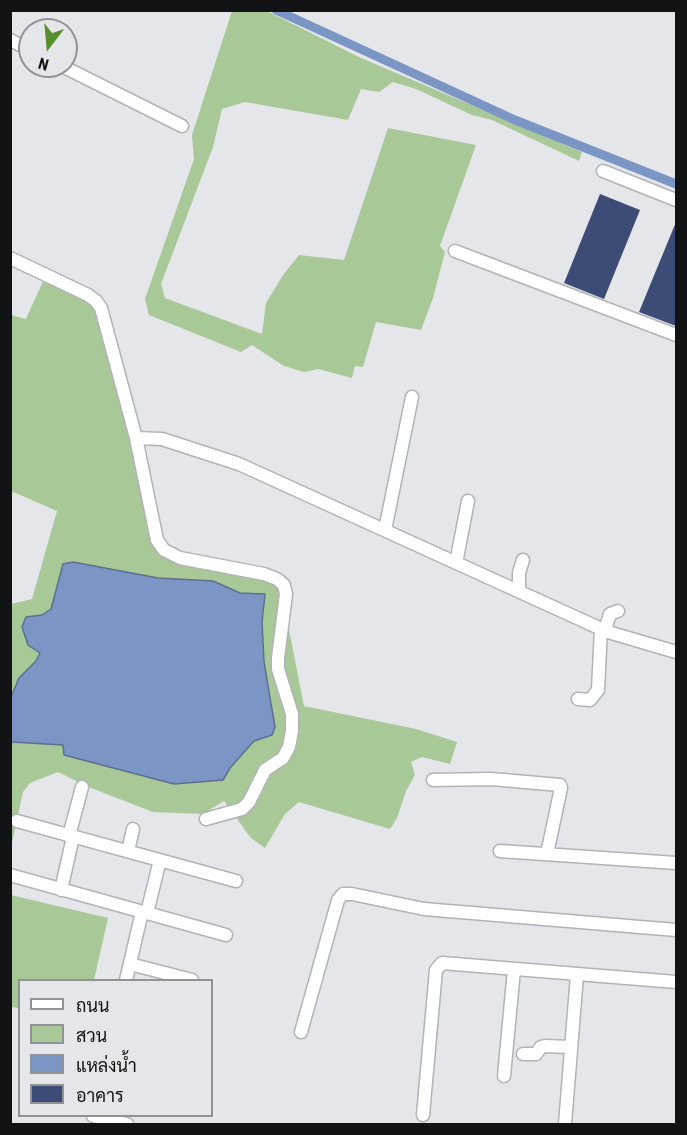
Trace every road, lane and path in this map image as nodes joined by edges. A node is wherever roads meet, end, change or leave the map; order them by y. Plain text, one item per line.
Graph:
1 (78, 74) edge
2 (182, 126) dead end
3 (603, 171) dead end
4 (676, 200) edge
5 (455, 251) dead end
6 (10, 258) edge
7 (676, 335) edge
8 (412, 397) dead end
9 (136, 438) junction
10 (468, 501) dead end
11 (385, 530) junction
12 (523, 560) dead end
13 (456, 563) junction
14 (519, 591) junction
15 (608, 623) junction
16 (676, 652) edge
17 (578, 699) dead end
18 (433, 780) dead end
19 (82, 787) dead end
20 (206, 819) dead end
21 (17, 821) dead end
22 (133, 829) dead end
23 (71, 837) junction
24 (500, 851) dead end
25 (128, 852) junction
26 (546, 854) junction
27 (160, 860) junction
28 (676, 864) edge
29 (10, 875) edge
30 (236, 881) dead end
31 (61, 890) junction
32 (145, 912) junction
33 (676, 930) edge
34 (226, 935) dead end
35 (130, 964) junction
36 (514, 969) junction
37 (577, 975) junction
38 (126, 979) edge
39 (183, 979) edge
40 (676, 982) edge
41 (301, 1032) dead end
42 (571, 1047) junction
43 (523, 1054) dead end
44 (504, 1076) dead end
45 (423, 1114) dead end
46 (95, 1117) edge
47 (127, 1125) edge
48 (565, 1125) edge

1 - 2 street
3 - 4 street
5 - 7 street
6 - 9 street
8 - 11 street
9 - 11 street
9 - 20 street
10 - 13 street
11 - 13 street
12 - 14 street
13 - 14 street
14 - 15 street
15 - 16 street
15 - 17 street
18 - 26 street
19 - 23 street
21 - 23 street
22 - 25 street
23 - 25 street
23 - 31 street
24 - 26 street
25 - 27 street
26 - 28 street
27 - 30 street
27 - 32 street
29 - 31 street
31 - 32 street
32 - 34 street
32 - 35 street
33 - 41 street
35 - 38 street
35 - 39 street
36 - 37 street
36 - 44 street
36 - 45 street
37 - 40 street
37 - 42 street
42 - 43 street
42 - 48 street
46 - 47 street

